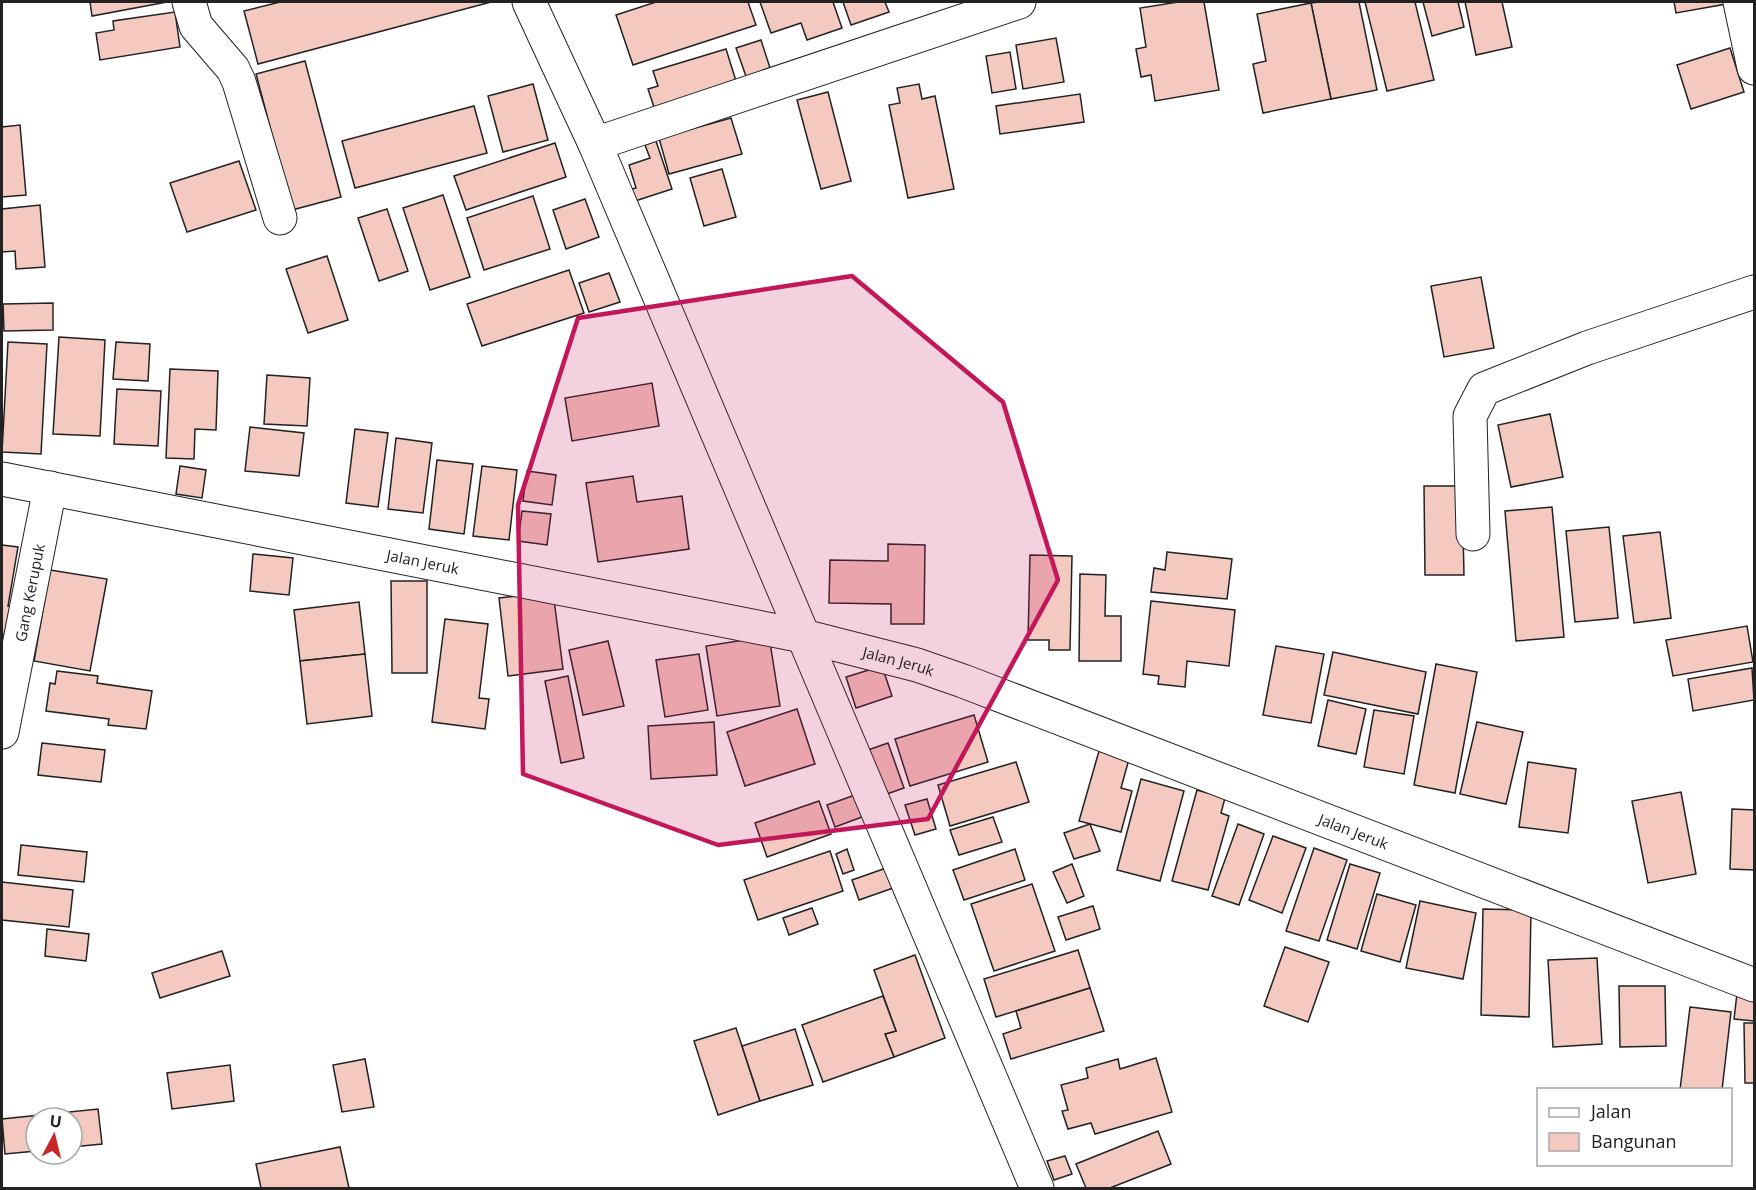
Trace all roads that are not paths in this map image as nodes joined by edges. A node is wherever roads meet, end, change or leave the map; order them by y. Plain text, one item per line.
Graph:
1 (189, 2) edge
2 (529, 2) edge
3 (1019, 2) edge
4 (1740, 2) edge
5 (1755, 68) edge
6 (595, 144) junction
7 (280, 218) dead end
8 (1755, 292) edge
9 (2, 479) edge
10 (50, 488) junction
11 (1473, 534) dead end
12 (803, 636) junction
13 (2, 732) edge
14 (1755, 985) edge
15 (1037, 1188) edge

1 - 7 street
2 - 6 street
3 - 6 street
4 - 5 street
6 - 12 street
8 - 11 street
9 - 10 street, Jalan Jeruk
10 - 12 street, Jalan Jeruk
10 - 13 street, Gang Kerupuk
12 - 14 street, Jalan Jeruk
12 - 15 street

